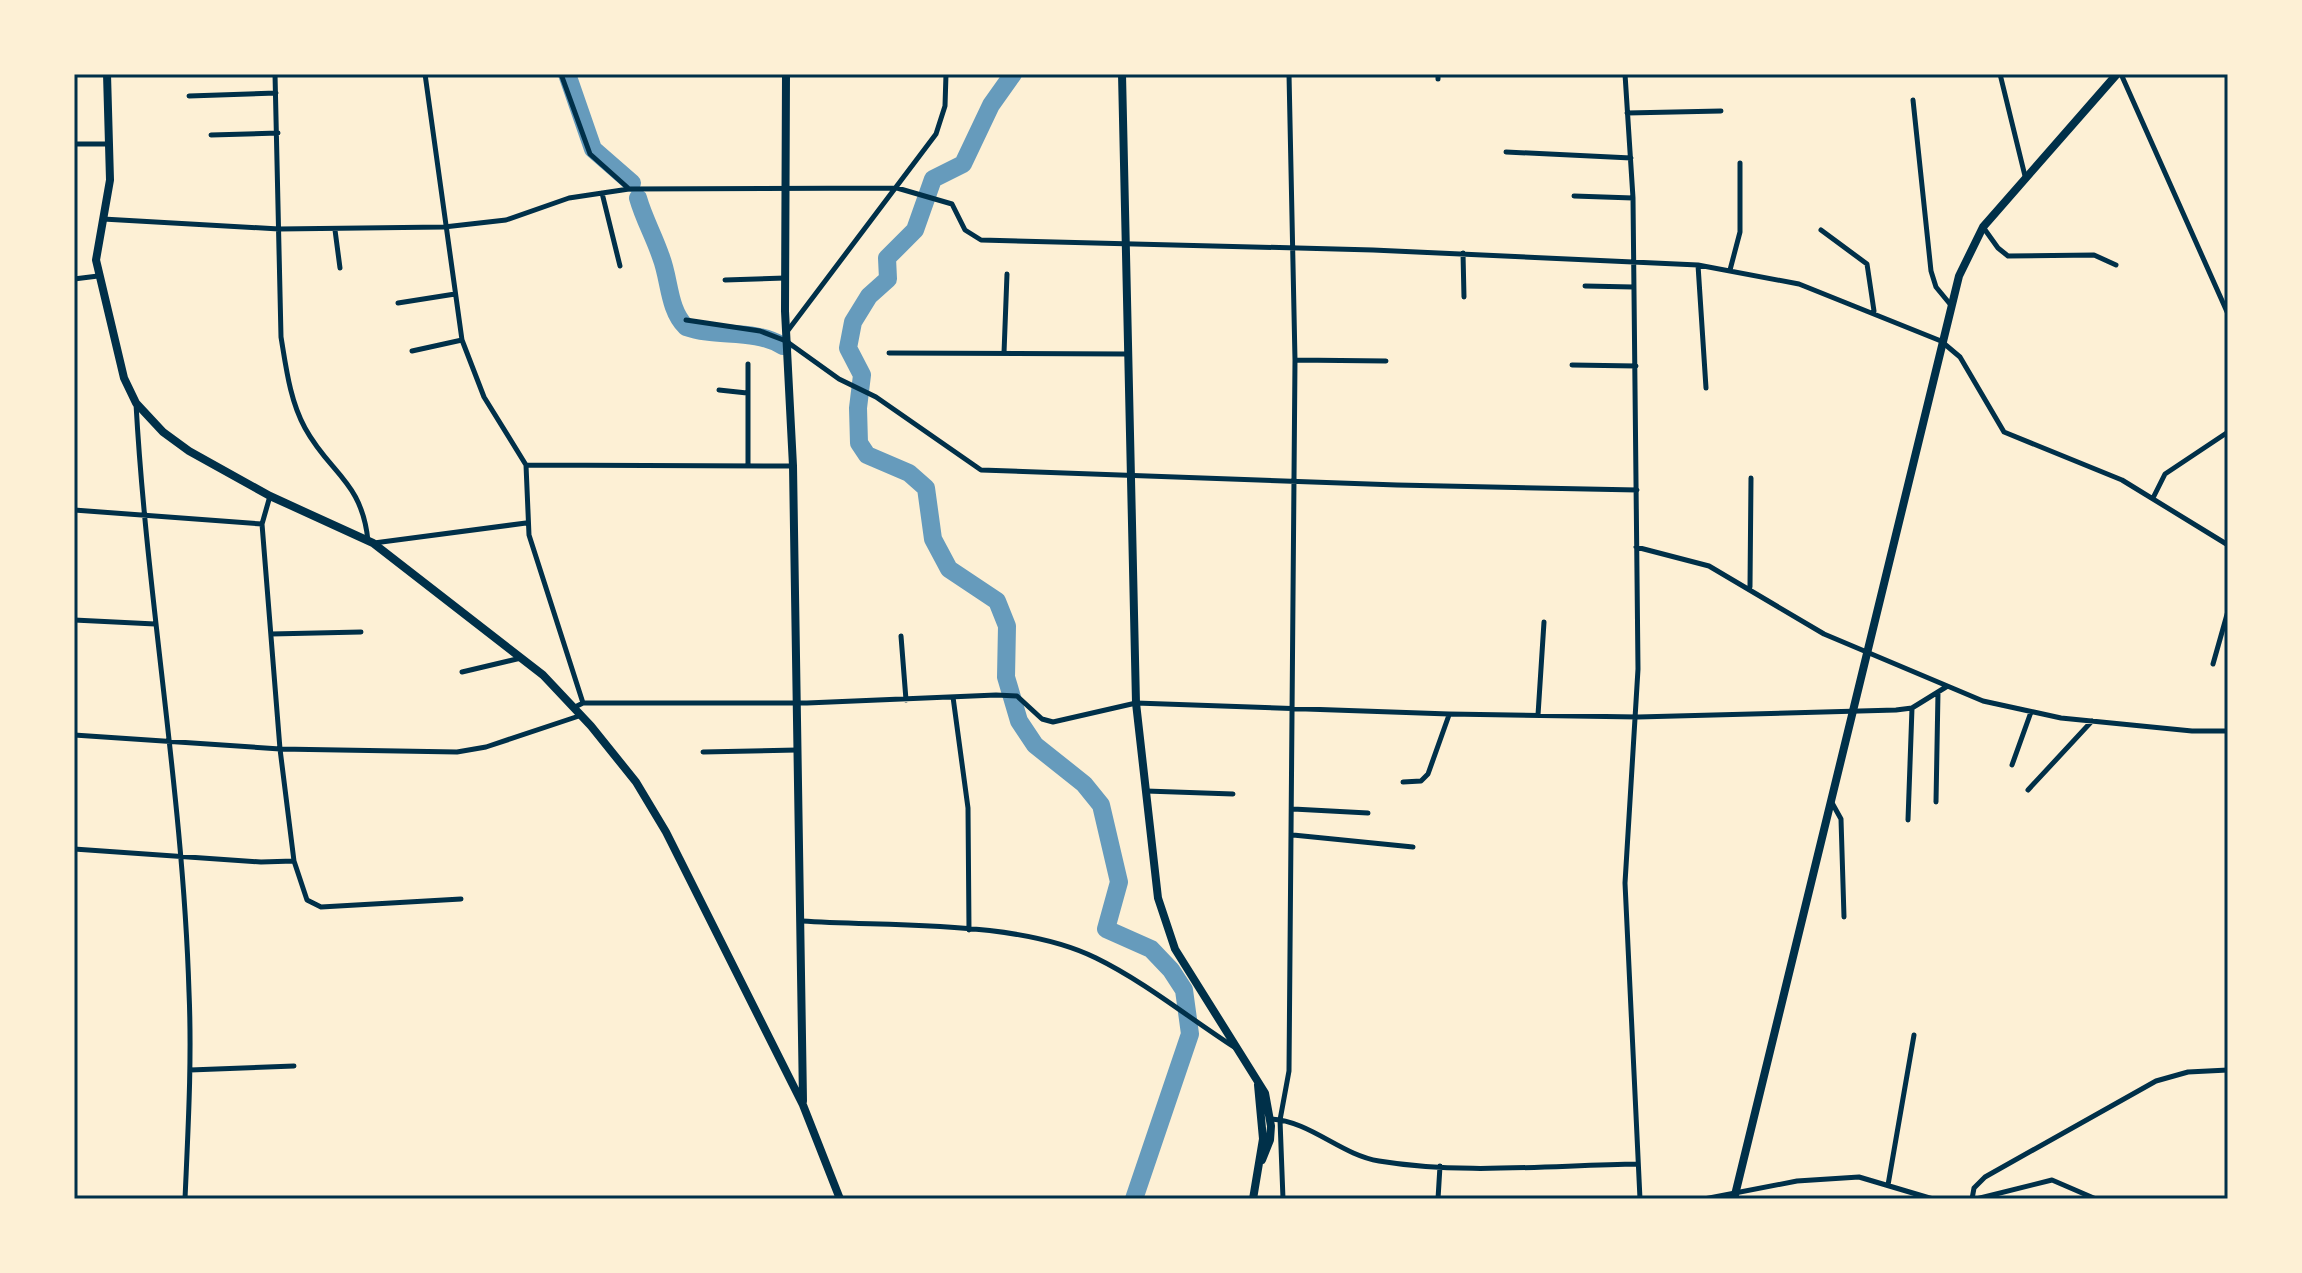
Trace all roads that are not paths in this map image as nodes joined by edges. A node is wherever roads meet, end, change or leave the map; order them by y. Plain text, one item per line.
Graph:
1 (107, 74) edge
2 (275, 74) edge
3 (425, 74) edge
4 (561, 74) edge
5 (786, 74) edge
6 (946, 74) edge
7 (1122, 74) edge
8 (1289, 74) edge
9 (1625, 74) edge
10 (2000, 74) edge
11 (2119, 74) edge
12 (276, 93) junction
13 (189, 96) dead end
14 (1913, 100) dead end
15 (1721, 111) dead end
16 (1627, 113) junction
17 (278, 133) junction
18 (211, 135) dead end
19 (74, 144) edge
20 (109, 144) junction
21 (1506, 152) dead end
22 (1631, 158) junction
23 (1740, 163) dead end
24 (2025, 176) junction
25 (897, 188) junction
26 (629, 189) junction
27 (787, 189) junction
28 (602, 193) junction
29 (1574, 196) dead end
30 (1633, 198) junction
31 (103, 219) junction
32 (444, 227) junction
33 (1983, 227) junction
34 (279, 229) junction
35 (335, 230) junction
36 (1821, 230) dead end
37 (1127, 245) junction
38 (1291, 248) junction
39 (1463, 253) junction
40 (1633, 260) junction
41 (1698, 265) junction
42 (2116, 265) dead end
43 (620, 266) dead end
44 (340, 268) dead end
45 (1730, 270) junction
46 (1007, 274) dead end
47 (98, 276) junction
48 (786, 278) junction
49 (74, 279) edge
50 (725, 280) dead end
51 (1585, 286) dead end
52 (1633, 287) junction
53 (455, 294) junction
54 (1464, 297) dead end
55 (398, 303) dead end
56 (1950, 304) junction
57 (1874, 311) junction
58 (2228, 314) edge
59 (686, 320) dead end
60 (786, 338) junction
61 (462, 340) junction
62 (1941, 341) junction
63 (412, 351) dead end
64 (889, 353) dead end
65 (1004, 353) junction
66 (1126, 354) junction
67 (1295, 360) junction
68 (1386, 361) dead end
69 (748, 364) dead end
70 (1572, 365) dead end
71 (1636, 366) junction
72 (1706, 388) dead end
73 (719, 390) dead end
74 (747, 393) junction
75 (136, 403) junction
76 (2228, 432) edge
77 (526, 465) junction
78 (748, 466) junction
79 (793, 466) junction
80 (1130, 475) junction
81 (1751, 478) dead end
82 (1293, 480) junction
83 (1637, 490) junction
84 (270, 496) junction
85 (2153, 498) junction
86 (74, 510) edge
87 (143, 513) junction
88 (526, 523) junction
89 (262, 524) junction
90 (370, 542) junction
91 (2228, 545) edge
92 (1636, 547) junction
93 (1750, 587) junction
94 (2228, 611) edge
95 (74, 620) edge
96 (1544, 622) dead end
97 (155, 624) junction
98 (361, 632) dead end
99 (271, 634) junction
100 (901, 636) dead end
101 (1868, 653) junction
102 (522, 658) junction
103 (2213, 664) dead end
104 (462, 672) dead end
105 (1946, 687) junction
106 (1938, 692) junction
107 (953, 697) junction
108 (906, 700) junction
109 (796, 703) junction
110 (1136, 703) junction
111 (579, 705) junction
112 (1912, 708) junction
113 (1295, 710) junction
114 (1853, 712) junction
115 (2031, 712) junction
116 (1449, 714) junction
117 (582, 715) junction
118 (1538, 715) junction
119 (1638, 717) junction
120 (2092, 721) junction
121 (2228, 731) edge
122 (74, 735) edge
123 (168, 740) junction
124 (280, 749) junction
125 (797, 750) junction
126 (703, 752) dead end
127 (2012, 765) dead end
128 (1403, 782) dead end
129 (2028, 790) dead end
130 (1145, 791) junction
131 (1233, 794) dead end
132 (1830, 800) junction
133 (1936, 802) dead end
134 (1293, 809) junction
135 (1368, 813) dead end
136 (1908, 820) dead end
137 (1293, 835) junction
138 (1413, 847) dead end
139 (74, 849) edge
140 (179, 855) junction
141 (294, 861) junction
142 (461, 899) dead end
143 (1844, 917) dead end
144 (802, 921) junction
145 (969, 930) junction
146 (1914, 1035) dead end
147 (1236, 1048) junction
148 (294, 1066) dead end
149 (190, 1070) junction
150 (2228, 1070) edge
151 (1257, 1084) junction
152 (803, 1105) junction
153 (1275, 1119) junction
154 (1262, 1160) junction
155 (1638, 1164) junction
156 (1440, 1166) junction
157 (1888, 1185) junction
158 (1735, 1196) edge
159 (185, 1199) edge
160 (840, 1199) edge
161 (1253, 1199) edge
162 (1283, 1199) edge
163 (1438, 1199) edge
164 (1640, 1199) edge
165 (1704, 1199) edge
166 (1933, 1199) edge
167 (1974, 1199) edge
168 (2096, 1199) edge

1 - 20 main road
2 - 12 street
3 - 32 street
4 - 26 street
5 - 27 main road
6 - 25 street
7 - 37 main road
8 - 38 street
9 - 16 street
10 - 24 street
11 - 24 main road
11 - 58 street
12 - 13 street
12 - 17 street
14 - 56 street
15 - 16 street
16 - 22 street
17 - 18 street
17 - 34 street
19 - 20 street
20 - 31 main road
21 - 22 street
22 - 30 street
23 - 45 street
24 - 33 main road
25 - 27 street
25 - 37 street
25 - 60 street
26 - 27 street
26 - 28 street
27 - 48 main road
28 - 32 street
28 - 43 street
29 - 30 street
30 - 40 street
31 - 34 street
31 - 47 main road
32 - 35 street
32 - 53 street
33 - 42 street
33 - 56 main road
34 - 35 street
34 - 90 street
35 - 44 street
36 - 57 street
37 - 38 street
37 - 66 main road
38 - 39 street
38 - 67 street
39 - 40 street
39 - 54 street
40 - 41 street
40 - 52 street
41 - 45 street
41 - 72 street
45 - 57 street
46 - 65 street
47 - 49 street
47 - 75 main road
48 - 50 street
48 - 60 main road
51 - 52 street
52 - 71 street
53 - 55 street
53 - 61 street
56 - 62 main road
57 - 62 street
59 - 60 street
60 - 79 main road
60 - 80 street
61 - 63 street
61 - 77 street
62 - 85 street
62 - 101 main road
64 - 65 street
65 - 66 street
66 - 80 main road
67 - 68 street
67 - 82 street
69 - 74 street
70 - 71 street
71 - 83 street
73 - 74 street
74 - 78 street
75 - 84 main road
75 - 87 street
76 - 85 street
77 - 78 street
77 - 88 street
78 - 79 street
79 - 109 main road
80 - 82 street
80 - 110 main road
81 - 93 street
82 - 83 street
82 - 113 street
83 - 92 street
84 - 89 street
84 - 90 main road
85 - 91 street
86 - 87 street
87 - 89 street
87 - 97 street
88 - 90 street
88 - 111 street
89 - 99 street
90 - 102 main road
92 - 93 street
92 - 119 street
93 - 101 street
94 - 103 street
95 - 97 street
96 - 118 street
97 - 123 street
98 - 99 street
99 - 124 street
100 - 108 street
101 - 105 street
101 - 114 main road
102 - 104 street
102 - 111 main road
105 - 106 street
105 - 115 street
106 - 112 street
106 - 133 street
107 - 108 street
107 - 110 street
107 - 145 street
108 - 109 street
109 - 111 street
109 - 125 main road
110 - 113 street
110 - 130 main road
111 - 117 main road
112 - 114 street
112 - 136 street
113 - 116 street
113 - 134 street
114 - 119 street
114 - 132 main road
115 - 120 street
115 - 127 street
116 - 118 street
116 - 128 street
117 - 124 street
117 - 152 main road
118 - 119 street
119 - 155 street
120 - 121 street
120 - 129 street
122 - 123 street
123 - 124 street
123 - 140 street
124 - 141 street
125 - 126 street
125 - 144 main road
130 - 131 street
130 - 147 main road
132 - 143 street
132 - 158 main road
134 - 135 street
134 - 137 street
137 - 138 street
137 - 153 street
139 - 140 street
140 - 141 street
140 - 149 street
141 - 142 street
144 - 145 street
144 - 152 main road
145 - 147 street
146 - 157 street
147 - 151 main road
148 - 149 street
149 - 159 street
150 - 167 street
151 - 153 main road
151 - 154 main road
152 - 160 main road
153 - 154 main road
153 - 156 street
153 - 162 street
154 - 161 main road
155 - 156 street
155 - 164 street
156 - 163 street
157 - 158 street
157 - 166 street
158 - 165 street
167 - 168 street

